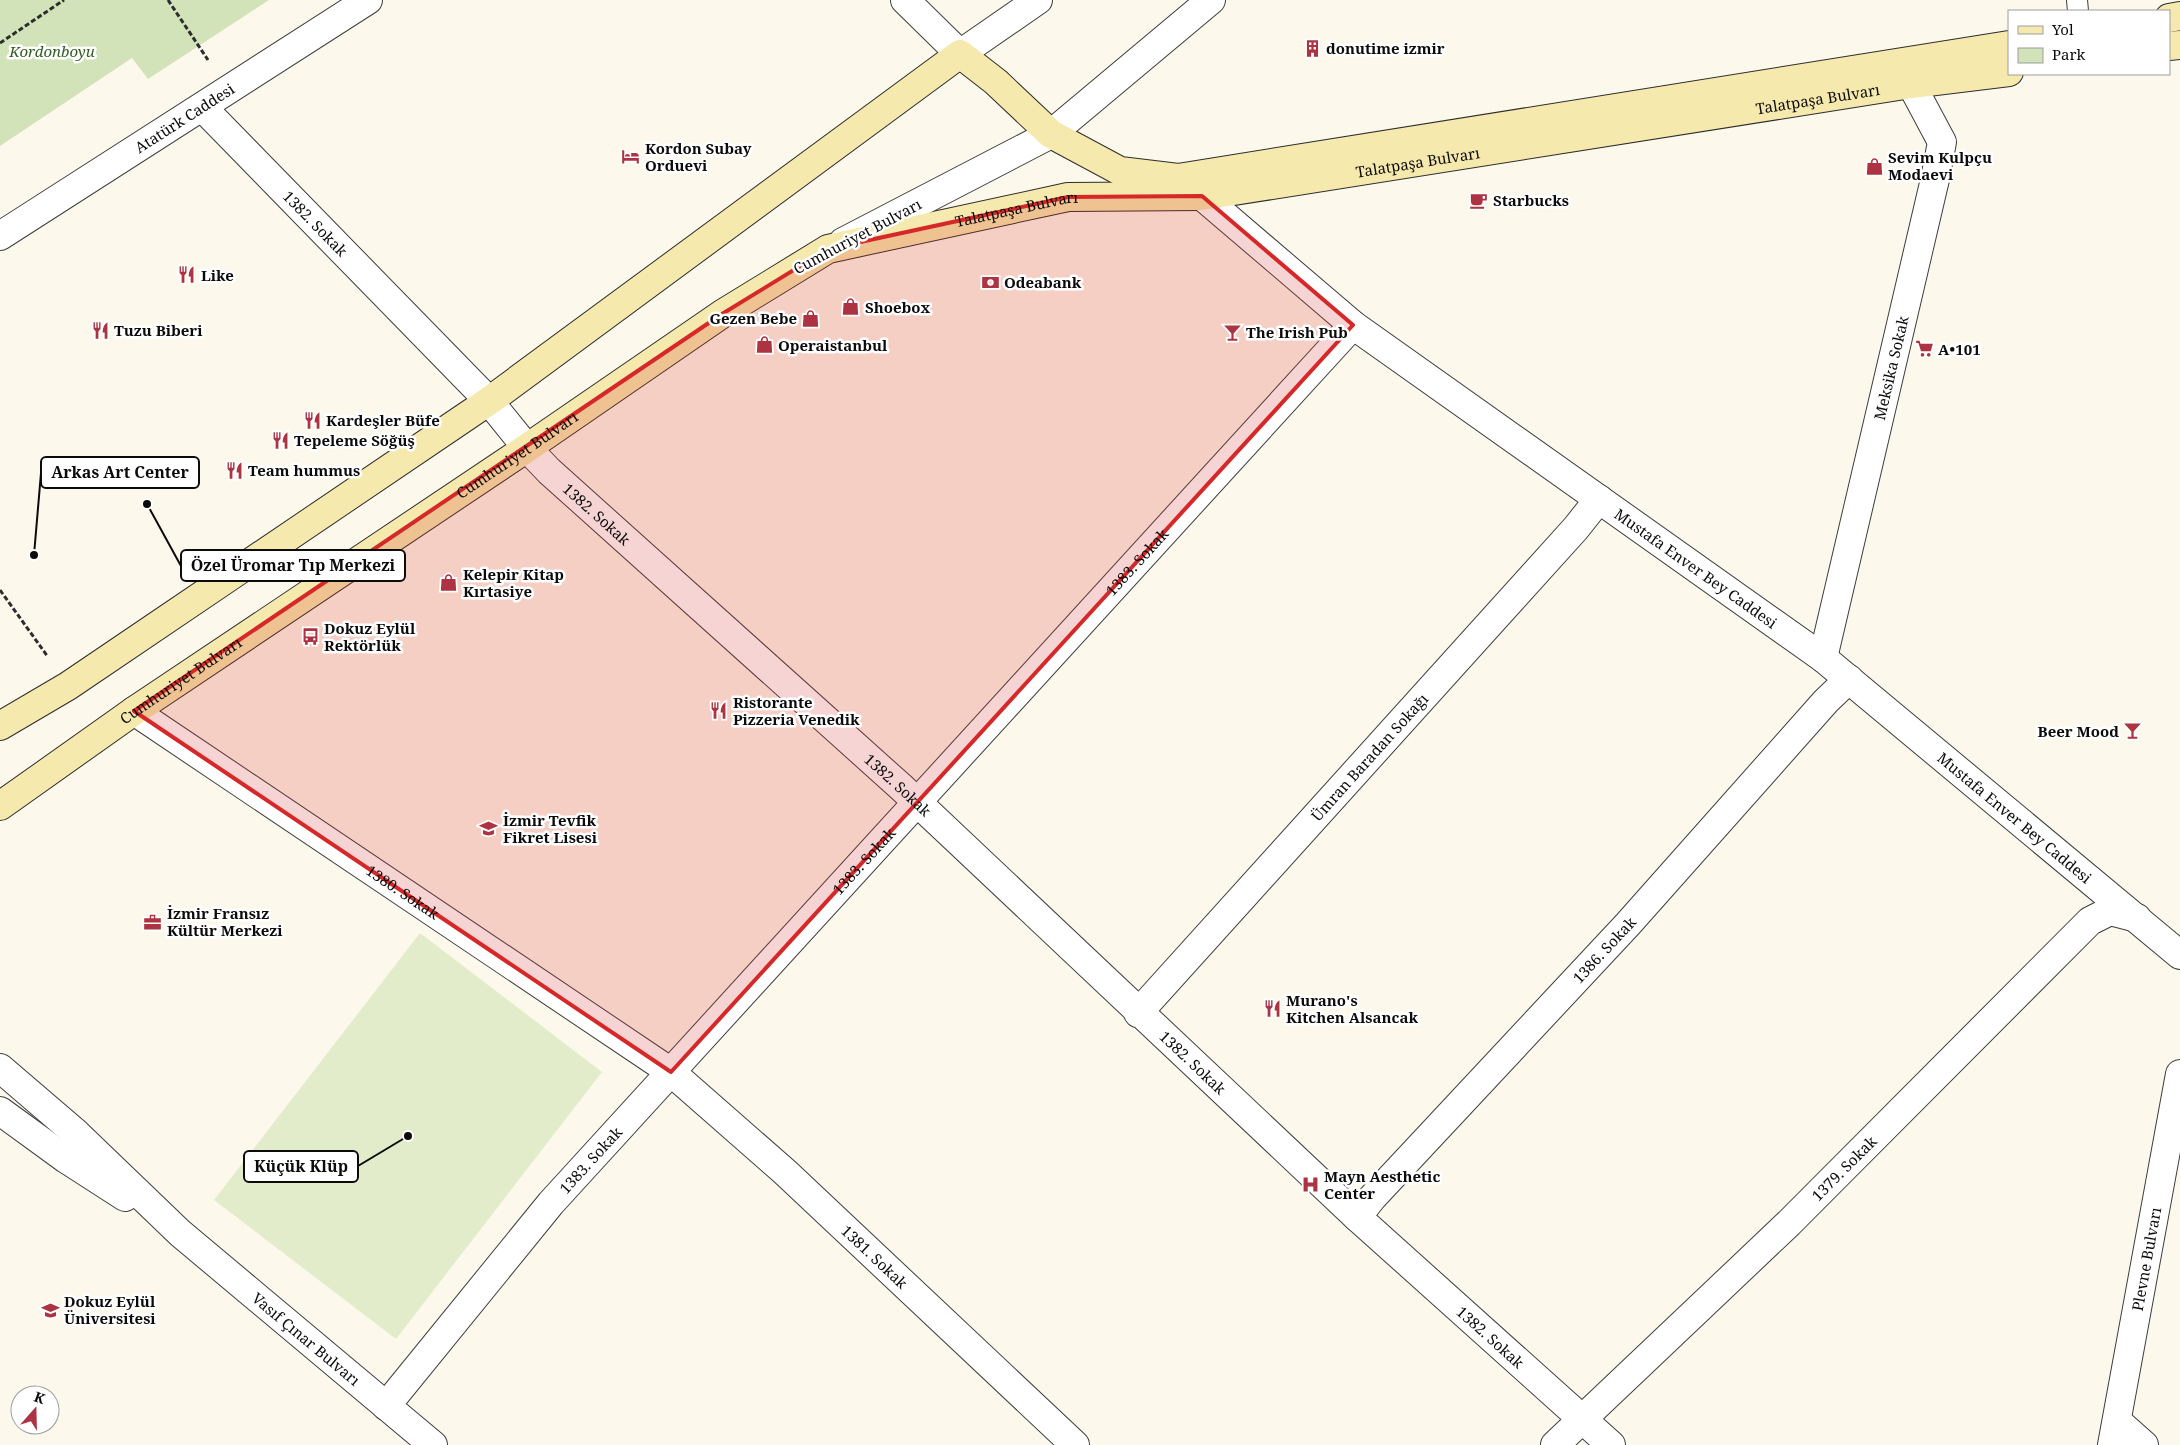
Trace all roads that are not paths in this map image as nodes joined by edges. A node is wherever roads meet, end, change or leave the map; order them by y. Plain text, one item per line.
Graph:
1 (368, 0) edge
2 (905, 0) edge
3 (1038, 0) edge
4 (1211, 0) edge
5 (2008, 45) edge
6 (960, 54) junction
7 (2008, 72) edge
8 (1911, 84) junction
9 (203, 108) junction
10 (1051, 134) junction
11 (1202, 196) junction
12 (0, 236) edge
13 (828, 249) junction
14 (1353, 326) junction
15 (489, 400) junction
16 (527, 448) junction
17 (1599, 499) junction
18 (1823, 658) junction
19 (1849, 680) junction
20 (134, 711) junction
21 (0, 726) edge
22 (917, 802) junction
23 (0, 806) edge
24 (2137, 918) junction
25 (2180, 955) edge
26 (1138, 1012) junction
27 (0, 1068) edge
28 (672, 1072) junction
29 (2180, 1074) edge
30 (0, 1111) edge
31 (1356, 1218) junction
32 (180, 1233) junction
33 (386, 1406) junction
34 (1582, 1418) junction
35 (2115, 1433) edge
36 (433, 1445) edge
37 (1074, 1445) edge
38 (1555, 1445) edge
39 (1611, 1445) edge
40 (2144, 1445) edge

1 - 9 street, Atatürk Caddesi
2 - 6 street
3 - 6 street
4 - 10 street, Cumhuriyet Bulvarı
5 - 10 main road, Talatpaşa Bulvarı
6 - 10 main road
6 - 15 main road
7 - 8 main road, Talatpaşa Bulvarı
8 - 11 main road, Talatpaşa Bulvarı
8 - 18 street, Meksika Sokak
9 - 12 street, Atatürk Caddesi
9 - 15 street, 1382. Sokak
10 - 13 street, Cumhuriyet Bulvarı
11 - 13 main road, Talatpaşa Bulvarı
11 - 14 street, Mustafa Enver Bey Caddesi
13 - 16 main road, Cumhuriyet Bulvarı
14 - 17 street, Mustafa Enver Bey Caddesi
14 - 22 street, 1383. Sokak
15 - 16 street, 1382. Sokak
15 - 21 main road
16 - 20 main road, Cumhuriyet Bulvarı
16 - 22 street, 1382. Sokak
17 - 18 street, Mustafa Enver Bey Caddesi
17 - 26 street, Ümran Baradan Sokağı
18 - 19 street, Mustafa Enver Bey Caddesi
19 - 24 street, Mustafa Enver Bey Caddesi
19 - 31 street, 1386. Sokak
20 - 23 main road, Cumhuriyet Bulvarı
20 - 28 street, 1380. Sokak
22 - 26 street, 1382. Sokak
22 - 28 street, 1383. Sokak
24 - 25 street, Mustafa Enver Bey Caddesi
24 - 34 street, 1379. Sokak
26 - 31 street, 1382. Sokak
27 - 32 street, Vasıf Çınar Bulvarı
28 - 33 street, 1383. Sokak
28 - 37 street, 1381. Sokak
29 - 35 street, Plevne Bulvarı
30 - 32 street, Vasıf Çınar Bulvarı
31 - 34 street, 1382. Sokak
32 - 33 street, Vasıf Çınar Bulvarı
33 - 36 street, Vasıf Çınar Bulvarı
34 - 38 street, 1379. Sokak
34 - 39 street, 1382. Sokak
35 - 40 street

